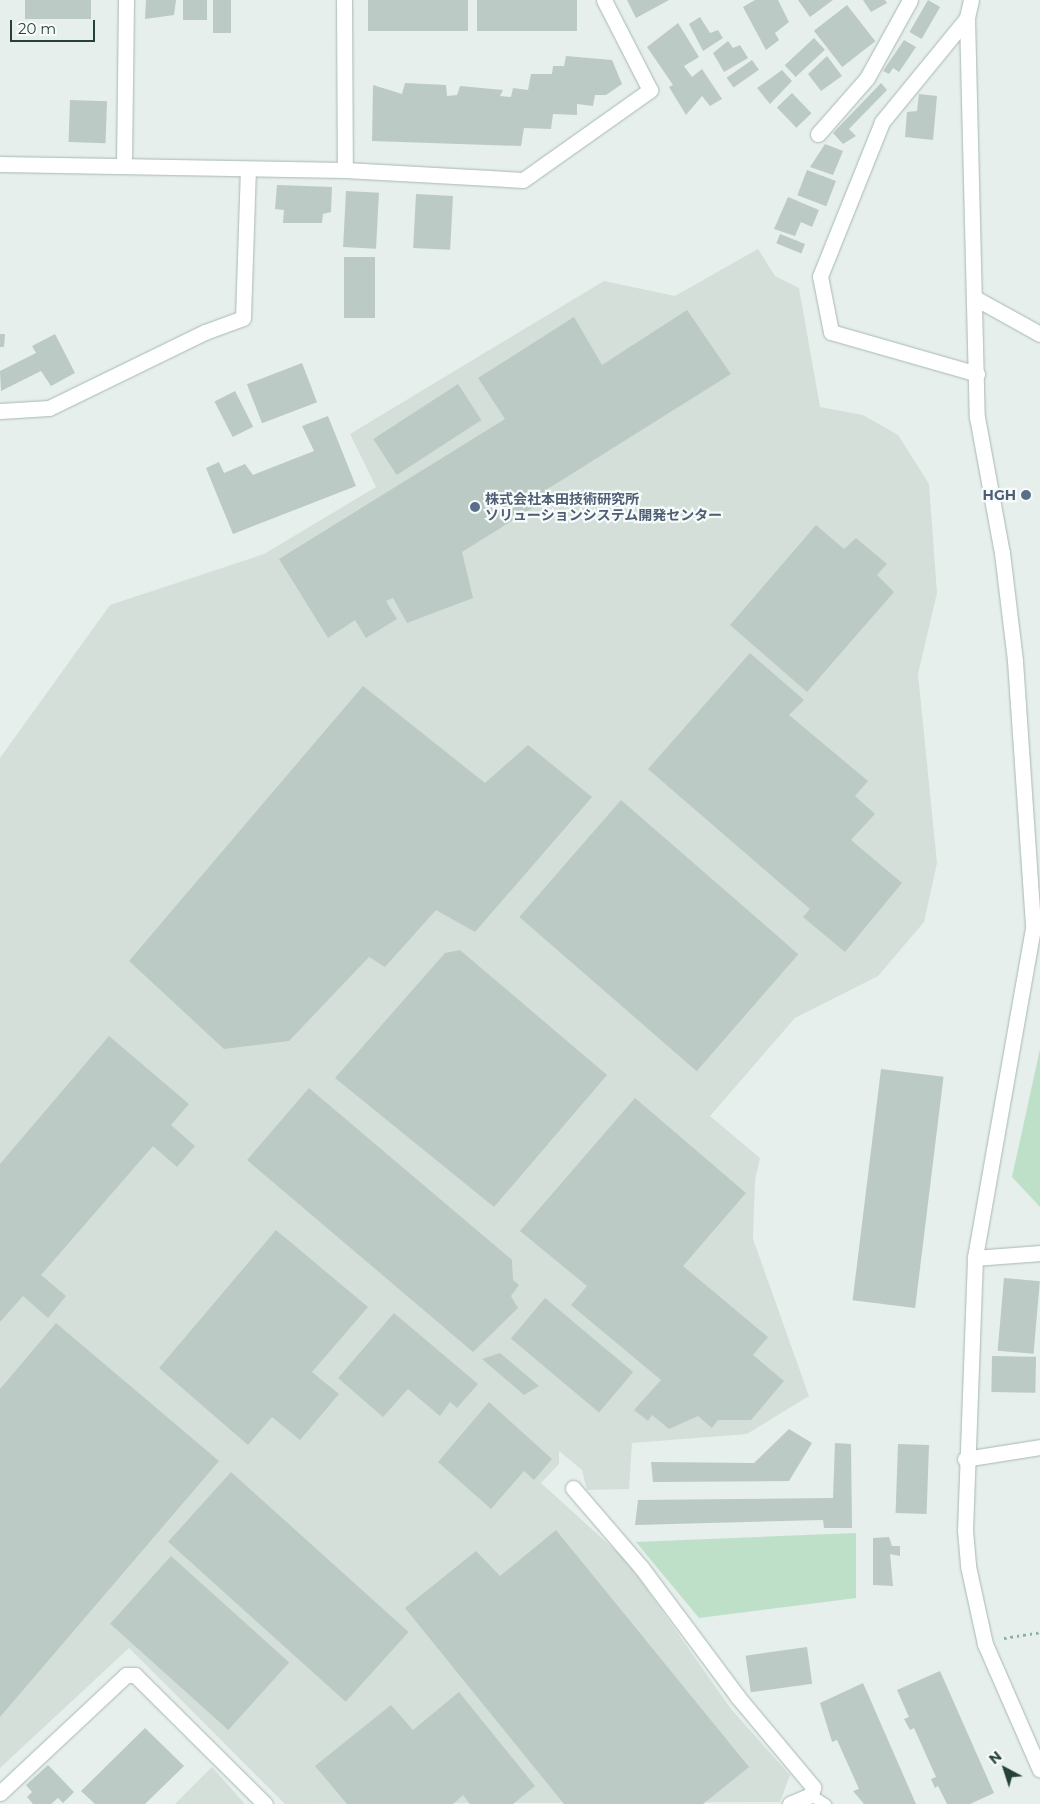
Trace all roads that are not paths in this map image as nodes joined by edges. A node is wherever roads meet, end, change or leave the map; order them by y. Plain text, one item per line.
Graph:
1 (126, 0) edge
2 (344, 0) edge
3 (604, 0) edge
4 (910, 0) edge
5 (971, 0) edge
6 (967, 18) junction
7 (818, 134) dead end
8 (0, 164) edge
9 (124, 164) junction
10 (248, 170) junction
11 (346, 170) junction
12 (975, 298) junction
13 (1040, 334) edge
14 (978, 374) junction
15 (0, 411) edge
16 (1040, 1253) edge
17 (975, 1258) junction
18 (1040, 1447) edge
19 (965, 1458) junction
20 (574, 1488) dead end
21 (1040, 1770) edge
22 (0, 1793) edge
23 (811, 1795) junction
24 (265, 1804) edge
25 (790, 1804) edge
26 (825, 1804) edge

1 - 9 street
2 - 11 street
3 - 11 street
4 - 7 street
5 - 6 street
6 - 12 street
6 - 14 street
8 - 9 street
9 - 10 street
10 - 11 street
10 - 15 street
12 - 13 street
12 - 14 street
14 - 17 street
16 - 17 street
17 - 19 street
18 - 19 street
19 - 21 street
20 - 23 street
22 - 24 street
23 - 25 street
23 - 26 lane

